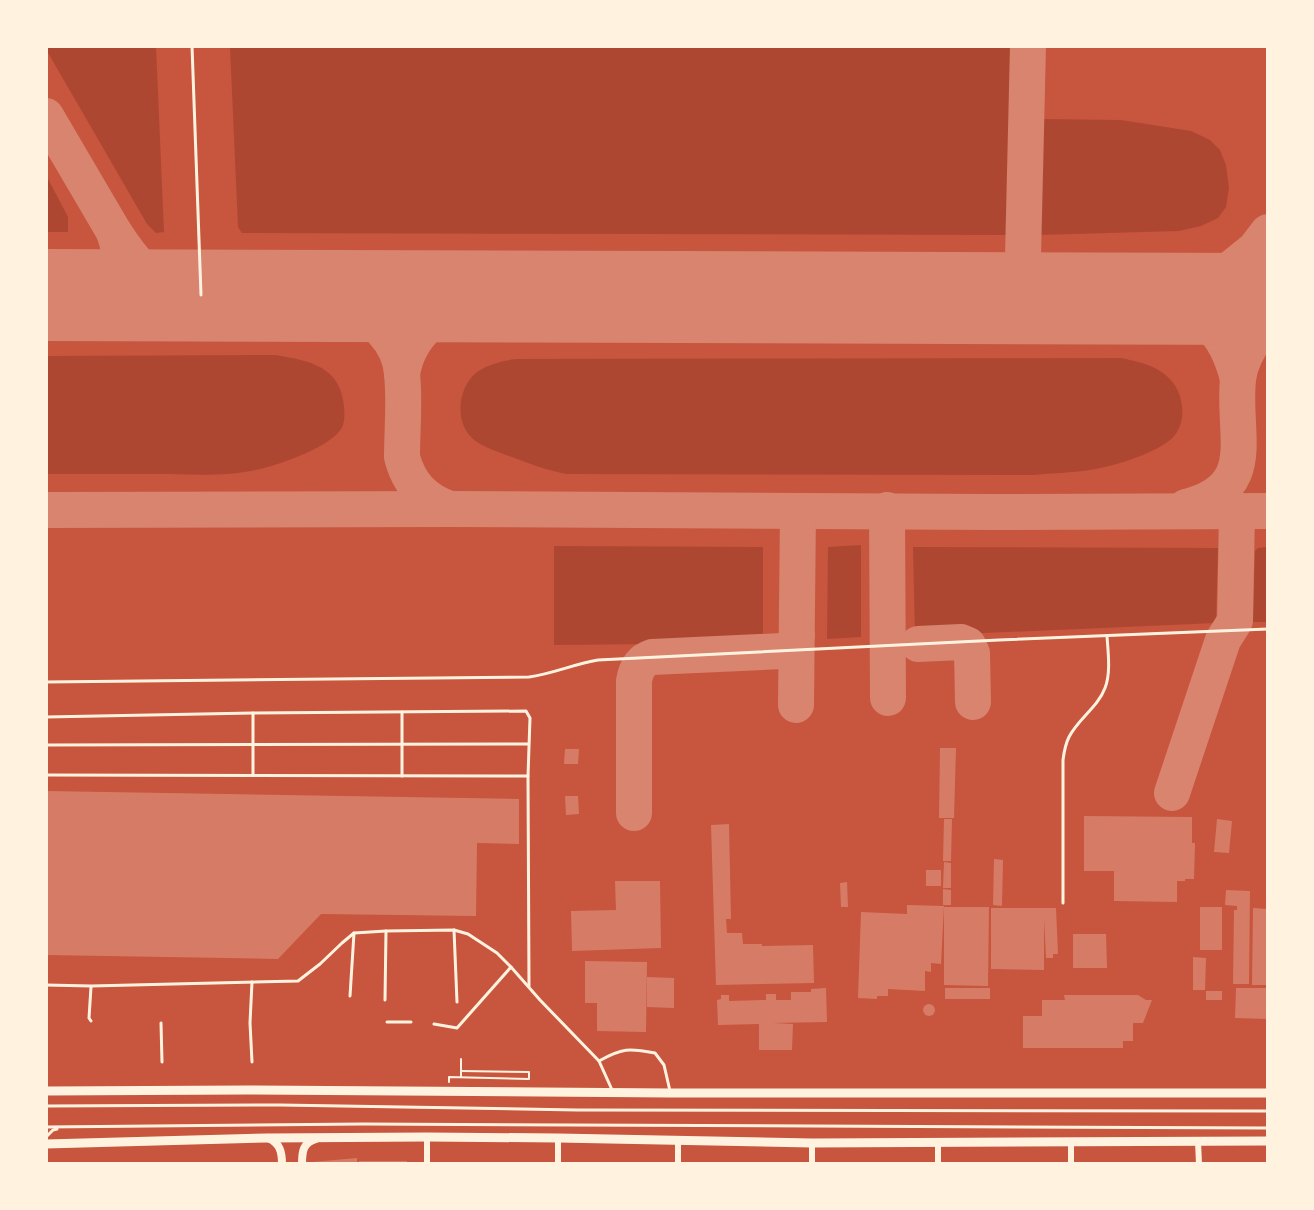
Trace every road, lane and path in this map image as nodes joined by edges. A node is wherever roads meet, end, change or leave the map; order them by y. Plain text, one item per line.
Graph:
1 (192, 46) edge
2 (201, 295) dead end
3 (1268, 629) edge
4 (1107, 636) junction
5 (46, 682) edge
6 (402, 712) junction
7 (253, 713) junction
8 (46, 717) edge
9 (46, 744) edge
10 (253, 744) junction
11 (402, 744) junction
12 (528, 744) junction
13 (46, 775) edge
14 (253, 775) junction
15 (402, 776) junction
16 (528, 776) junction
17 (1063, 903) dead end
18 (454, 930) junction
19 (386, 931) junction
20 (354, 933) junction
21 (512, 967) junction
22 (252, 982) junction
23 (46, 985) edge
24 (91, 986) junction
25 (529, 987) junction
26 (350, 996) dead end
27 (385, 1000) dead end
28 (457, 1002) dead end
29 (91, 1021) dead end
30 (387, 1022) dead end
31 (411, 1022) dead end
32 (161, 1023) dead end
33 (434, 1024) dead end
34 (461, 1059) dead end
35 (599, 1061) junction
36 (162, 1062) dead end
37 (252, 1062) dead end
38 (461, 1071) junction
39 (468, 1072) dead end
40 (46, 1091) edge
41 (461, 1092) junction
42 (614, 1093) junction
43 (671, 1093) junction
44 (1268, 1093) edge
45 (46, 1106) edge
46 (1268, 1111) edge
47 (46, 1127) edge
48 (62, 1127) junction
49 (1268, 1128) edge
50 (46, 1137) edge
51 (427, 1137) junction
52 (267, 1138) junction
53 (319, 1138) junction
54 (558, 1138) junction
55 (678, 1140) junction
56 (1268, 1141) edge
57 (938, 1142) junction
58 (1071, 1142) junction
59 (1198, 1142) junction
60 (812, 1143) junction
61 (46, 1144) edge
62 (282, 1164) edge
63 (302, 1164) edge
64 (427, 1164) edge
65 (558, 1164) edge
66 (678, 1164) edge
67 (812, 1164) edge
68 (938, 1164) edge
69 (1071, 1164) edge
70 (1199, 1164) edge

1 - 2 lane
3 - 4 lane
4 - 5 lane
4 - 17 lane
6 - 7 lane
6 - 11 lane
6 - 12 lane
7 - 8 lane
7 - 10 lane
9 - 10 lane
10 - 11 lane
10 - 14 lane
11 - 12 lane
11 - 15 lane
12 - 16 lane
13 - 14 lane
14 - 15 lane
15 - 16 lane
16 - 25 lane
18 - 19 lane
18 - 21 lane
18 - 28 lane
19 - 20 lane
19 - 27 lane
20 - 22 lane
20 - 26 lane
21 - 25 lane
21 - 33 lane
22 - 24 lane
22 - 37 lane
23 - 24 lane
24 - 29 lane
25 - 35 lane
30 - 31 lane
32 - 36 lane
34 - 38 path
35 - 42 lane
35 - 43 lane
38 - 39 path
38 - 41 path
40 - 41 main road
41 - 42 main road
42 - 43 main road
43 - 44 main road
45 - 46 lane
47 - 48 lane
48 - 49 lane
48 - 50 lane
51 - 53 main road
51 - 54 main road
51 - 64 street
52 - 53 main road
52 - 61 main road
52 - 62 street
53 - 63 street
54 - 55 main road
54 - 65 street
55 - 60 main road
55 - 66 street
56 - 59 main road
57 - 58 main road
57 - 60 main road
57 - 68 street
58 - 59 main road
58 - 69 street
59 - 70 street
60 - 67 street

